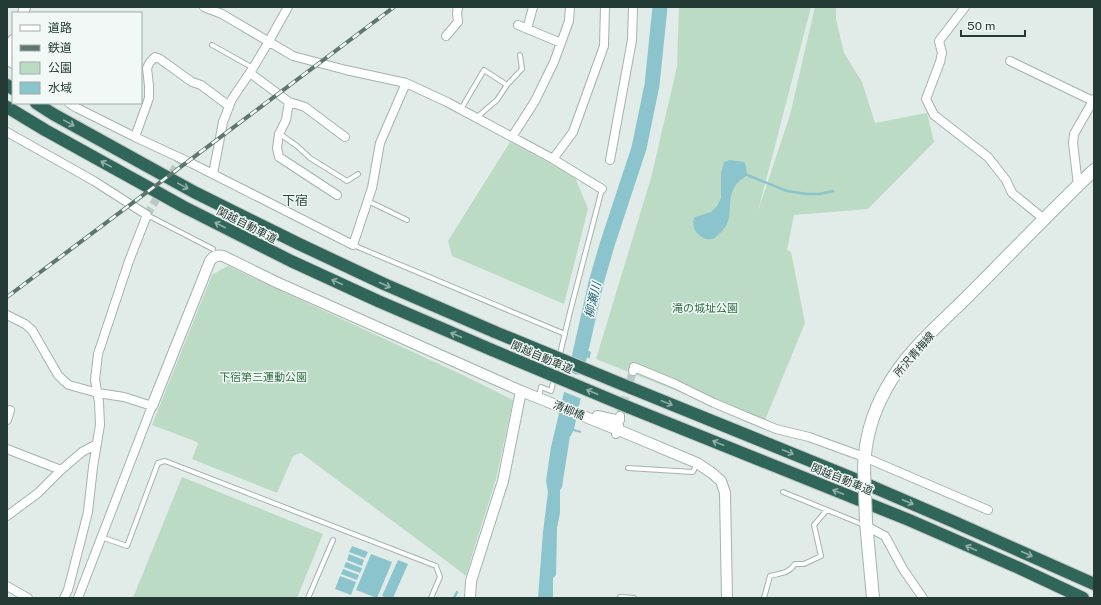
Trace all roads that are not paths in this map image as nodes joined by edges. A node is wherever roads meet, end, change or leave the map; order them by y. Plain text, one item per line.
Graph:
1 (204, 7) edge
2 (288, 7) edge
3 (456, 7) edge
4 (534, 7) edge
5 (570, 7) edge
6 (605, 7) edge
7 (633, 7) edge
8 (965, 7) edge
9 (224, 11) edge
10 (518, 25) dead end
11 (527, 29) junction
12 (446, 36) dead end
13 (269, 41) junction
14 (561, 42) junction
15 (12, 43) edge
16 (212, 45) dead end
17 (520, 55) dead end
18 (7, 56) edge
19 (1010, 61) dead end
20 (251, 70) junction
21 (406, 83) junction
22 (507, 85) junction
23 (1093, 100) edge
24 (289, 102) junction
25 (38, 104) edge
26 (70, 104) edge
27 (229, 106) junction
28 (8, 107) edge
29 (462, 109) junction
30 (476, 118) junction
31 (7, 132) edge
32 (279, 134) junction
33 (135, 137) junction
34 (345, 137) dead end
35 (512, 137) junction
36 (553, 159) junction
37 (610, 160) dead end
38 (1094, 170) edge
39 (212, 174) junction
40 (358, 174) dead end
41 (1078, 185) junction
42 (602, 189) joint
43 (336, 195) dead end
44 (368, 202) junction
45 (147, 215) junction
46 (1044, 219) junction
47 (407, 220) dead end
48 (353, 245) junction
49 (213, 249) dead end
50 (7, 315) edge
51 (565, 334) junction
52 (633, 371) dead end
53 (521, 391) junction
54 (98, 392) junction
55 (542, 399) junction
56 (152, 406) junction
57 (10, 410) dead end
58 (620, 416) dead end
59 (7, 420) edge
60 (617, 432) junction
61 (97, 444) junction
62 (7, 449) edge
63 (864, 462) junction
64 (697, 463) junction
65 (628, 468) dead end
66 (60, 470) junction
67 (783, 492) dead end
68 (828, 510) junction
69 (988, 510) dead end
70 (7, 516) edge
71 (866, 524) junction
72 (101, 537) junction
73 (333, 540) dead end
74 (1053, 566) junction
75 (1094, 580) edge
76 (1094, 584) edge
77 (7, 586) edge
78 (68, 590) junction
79 (79, 596) edge
80 (620, 597) dead end
81 (28, 598) edge
82 (64, 598) edge
83 (308, 598) edge
84 (431, 598) edge
85 (470, 598) edge
86 (634, 598) edge
87 (727, 598) edge
88 (764, 598) edge
89 (874, 598) edge
90 (923, 598) edge
91 (1083, 598) edge

1 - 9 street
2 - 13 street
3 - 12 street
4 - 11 street
5 - 14 street
6 - 36 street
7 - 37 street
8 - 46 street
9 - 13 street
10 - 11 street
11 - 14 street
13 - 20 street
13 - 21 street
14 - 35 street
15 - 18 street
16 - 20 lane
17 - 22 lane
19 - 23 street
20 - 24 street
20 - 27 street
21 - 29 street
21 - 44 street
22 - 29 lane
22 - 30 lane
23 - 41 street
24 - 32 street
24 - 34 street
25 -> 74 highway, 関越自動車道, bridge
26 - 33 street
27 - 33 street
27 - 39 street
91 -> 28 highway, 関越自動車道, bridge
29 - 30 street
30 - 35 street
31 - 45 street
32 - 40 lane
32 - 43 street
33 - 39 street
35 - 36 street
36 - 42 street
38 - 41 main road, 所沢青梅線
39 - 48 street
41 - 46 main road, 所沢青梅線
42 - 51 lane
44 - 47 lane
44 - 48 street
45 - 49 lane
45 - 54 street
46 - 63 main road, 所沢青梅線
48 - 51 lane
50 - 54 street
51 - 55 lane
52 - 63 street
53 - 55 street, 清柳橋
53 - 56 street, 清柳橋
53 - 85 street
54 - 56 street
54 - 61 street
55 - 60 street, 清柳橋
56 - 72 street
57 - 59 street
58 - 60 street
60 - 64 street, 清柳橋
61 - 66 street
61 - 78 street
62 - 66 street
63 - 69 street
63 - 71 main road, 所沢青梅線, bridge
64 - 65 lane
64 - 87 street, 清柳橋
66 - 70 street
67 - 68 lane
68 - 71 lane
68 - 88 lane
71 - 89 main road, 所沢青梅線
71 - 90 street
72 - 79 street
72 - 84 lane
73 - 83 lane
74 - 75 highway
74 - 76 highway, 関越自動車道
77 - 81 street
78 - 79 street
78 - 82 street
80 - 86 lane

